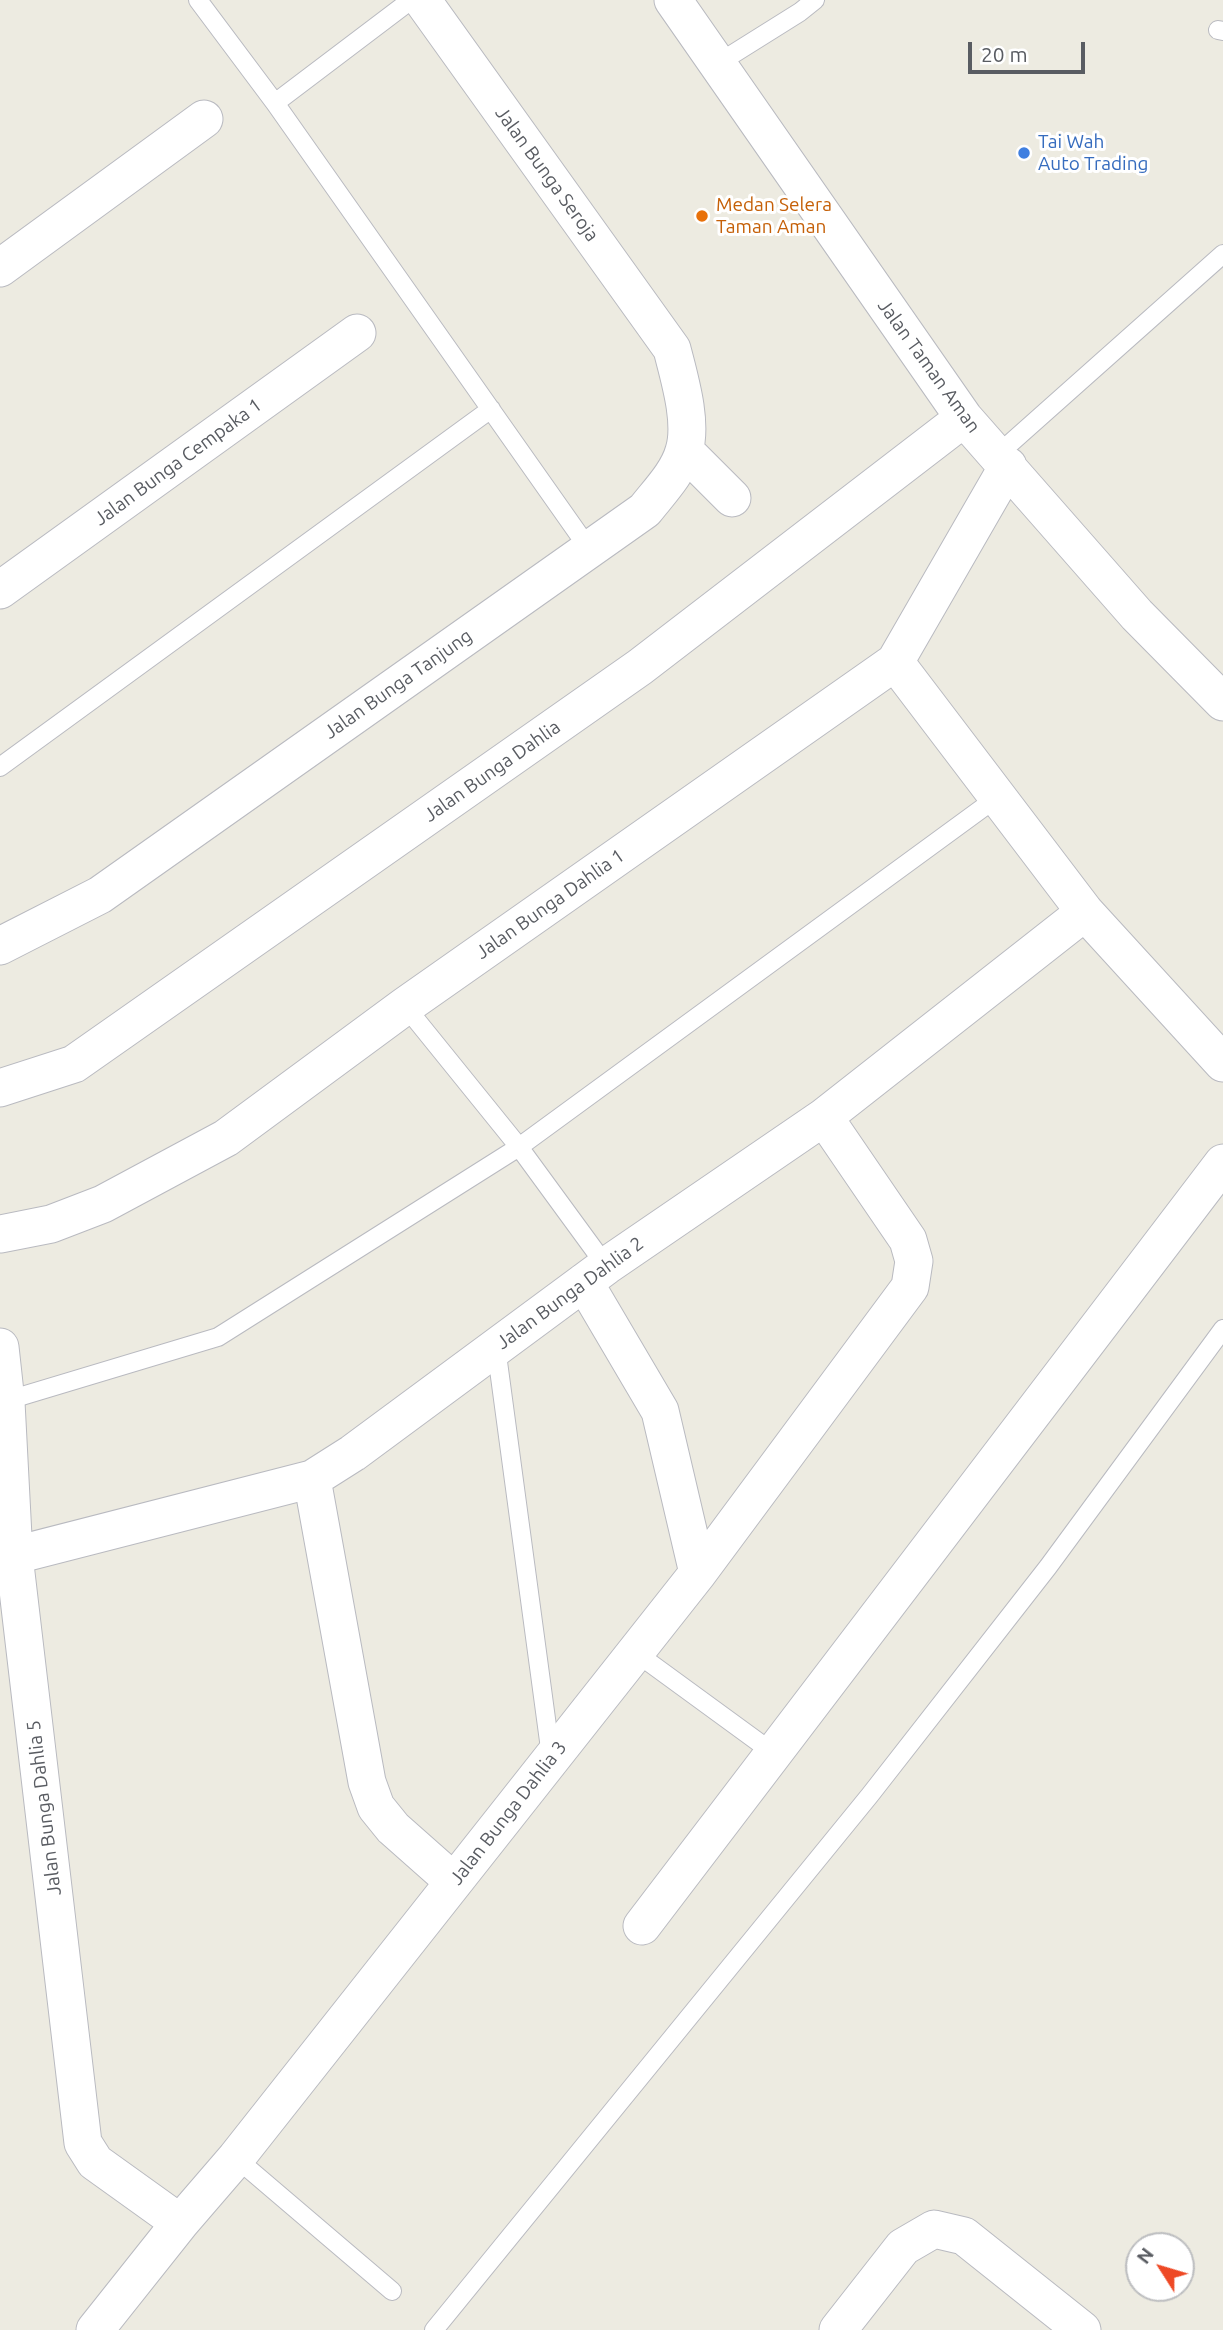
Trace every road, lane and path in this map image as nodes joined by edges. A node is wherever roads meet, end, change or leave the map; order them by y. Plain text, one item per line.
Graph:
1 (198, 0) edge
2 (411, 0) edge
3 (422, 0) edge
4 (673, 0) edge
5 (816, 0) edge
6 (717, 64) junction
7 (275, 103) junction
8 (204, 119) dead end
9 (1223, 254) edge
10 (0, 268) edge
11 (357, 333) dead end
12 (491, 410) junction
13 (964, 418) junction
14 (685, 451) junction
15 (1002, 461) junction
16 (732, 498) dead end
17 (589, 549) junction
18 (0, 590) edge
19 (895, 662) junction
20 (1223, 702) edge
21 (0, 767) edge
22 (999, 796) junction
23 (1085, 912) junction
24 (0, 946) edge
25 (405, 1006) junction
26 (1223, 1063) edge
27 (0, 1088) edge
28 (824, 1117) junction
29 (519, 1147) junction
30 (1223, 1163) edge
31 (0, 1234) edge
32 (595, 1274) junction
33 (1223, 1329) edge
34 (0, 1347) edge
35 (496, 1347) junction
36 (3, 1402) edge
37 (312, 1479) junction
38 (7, 1557) edge
39 (698, 1573) junction
40 (635, 1652) junction
41 (772, 1752) junction
42 (551, 1759) junction
43 (454, 1882) junction
44 (642, 1926) dead end
45 (236, 2158) junction
46 (180, 2223) junction
47 (392, 2291) dead end
48 (1062, 2324) edge
49 (95, 2330) edge
50 (434, 2330) edge
51 (838, 2330) edge

1 - 7 lane
2 - 7 lane
3 - 14 street, Jalan Bunga Seroja
4 - 6 street, Jalan Taman Aman
5 - 6 lane
6 - 13 street, Jalan Taman Aman
7 - 12 lane
8 - 10 street
9 - 15 lane
11 - 18 street, Jalan Bunga Cempaka 1
12 - 17 lane
12 - 21 lane
13 - 15 street, Jalan Taman Aman
13 - 27 street, Jalan Bunga Dahlia
14 - 16 street
14 - 17 street, Jalan Bunga Tanjung
15 - 19 street, Jalan Bunga Dahlia 1
15 - 20 street, Jalan Taman Aman
17 - 24 street, Jalan Bunga Tanjung
19 - 22 street
19 - 25 street, Jalan Bunga Dahlia 1
22 - 23 street
22 - 29 lane
23 - 26 street
23 - 28 street, Jalan Bunga Dahlia 2
25 - 29 lane
25 - 31 street, Jalan Bunga Dahlia 1
28 - 32 street, Jalan Bunga Dahlia 2
28 - 39 street, Jalan Bunga Dahlia 3
29 - 32 lane
29 - 36 lane
30 - 41 street
32 - 35 street, Jalan Bunga Dahlia 2
32 - 39 street
33 - 50 lane
34 - 36 street, Jalan Bunga Dahlia 5
35 - 37 street, Jalan Bunga Dahlia 2
35 - 42 lane
36 - 38 street, Jalan Bunga Dahlia 5
37 - 38 street, Jalan Bunga Dahlia 2
37 - 43 street
38 - 46 street, Jalan Bunga Dahlia 5
39 - 40 street, Jalan Bunga Dahlia 3
40 - 41 lane
40 - 42 street, Jalan Bunga Dahlia 3
41 - 44 street
42 - 43 street, Jalan Bunga Dahlia 3
43 - 45 street, Jalan Bunga Dahlia 3
45 - 46 street, Jalan Bunga Dahlia 3
45 - 47 lane
46 - 49 street, Jalan Bunga Dahlia 3
48 - 51 street

